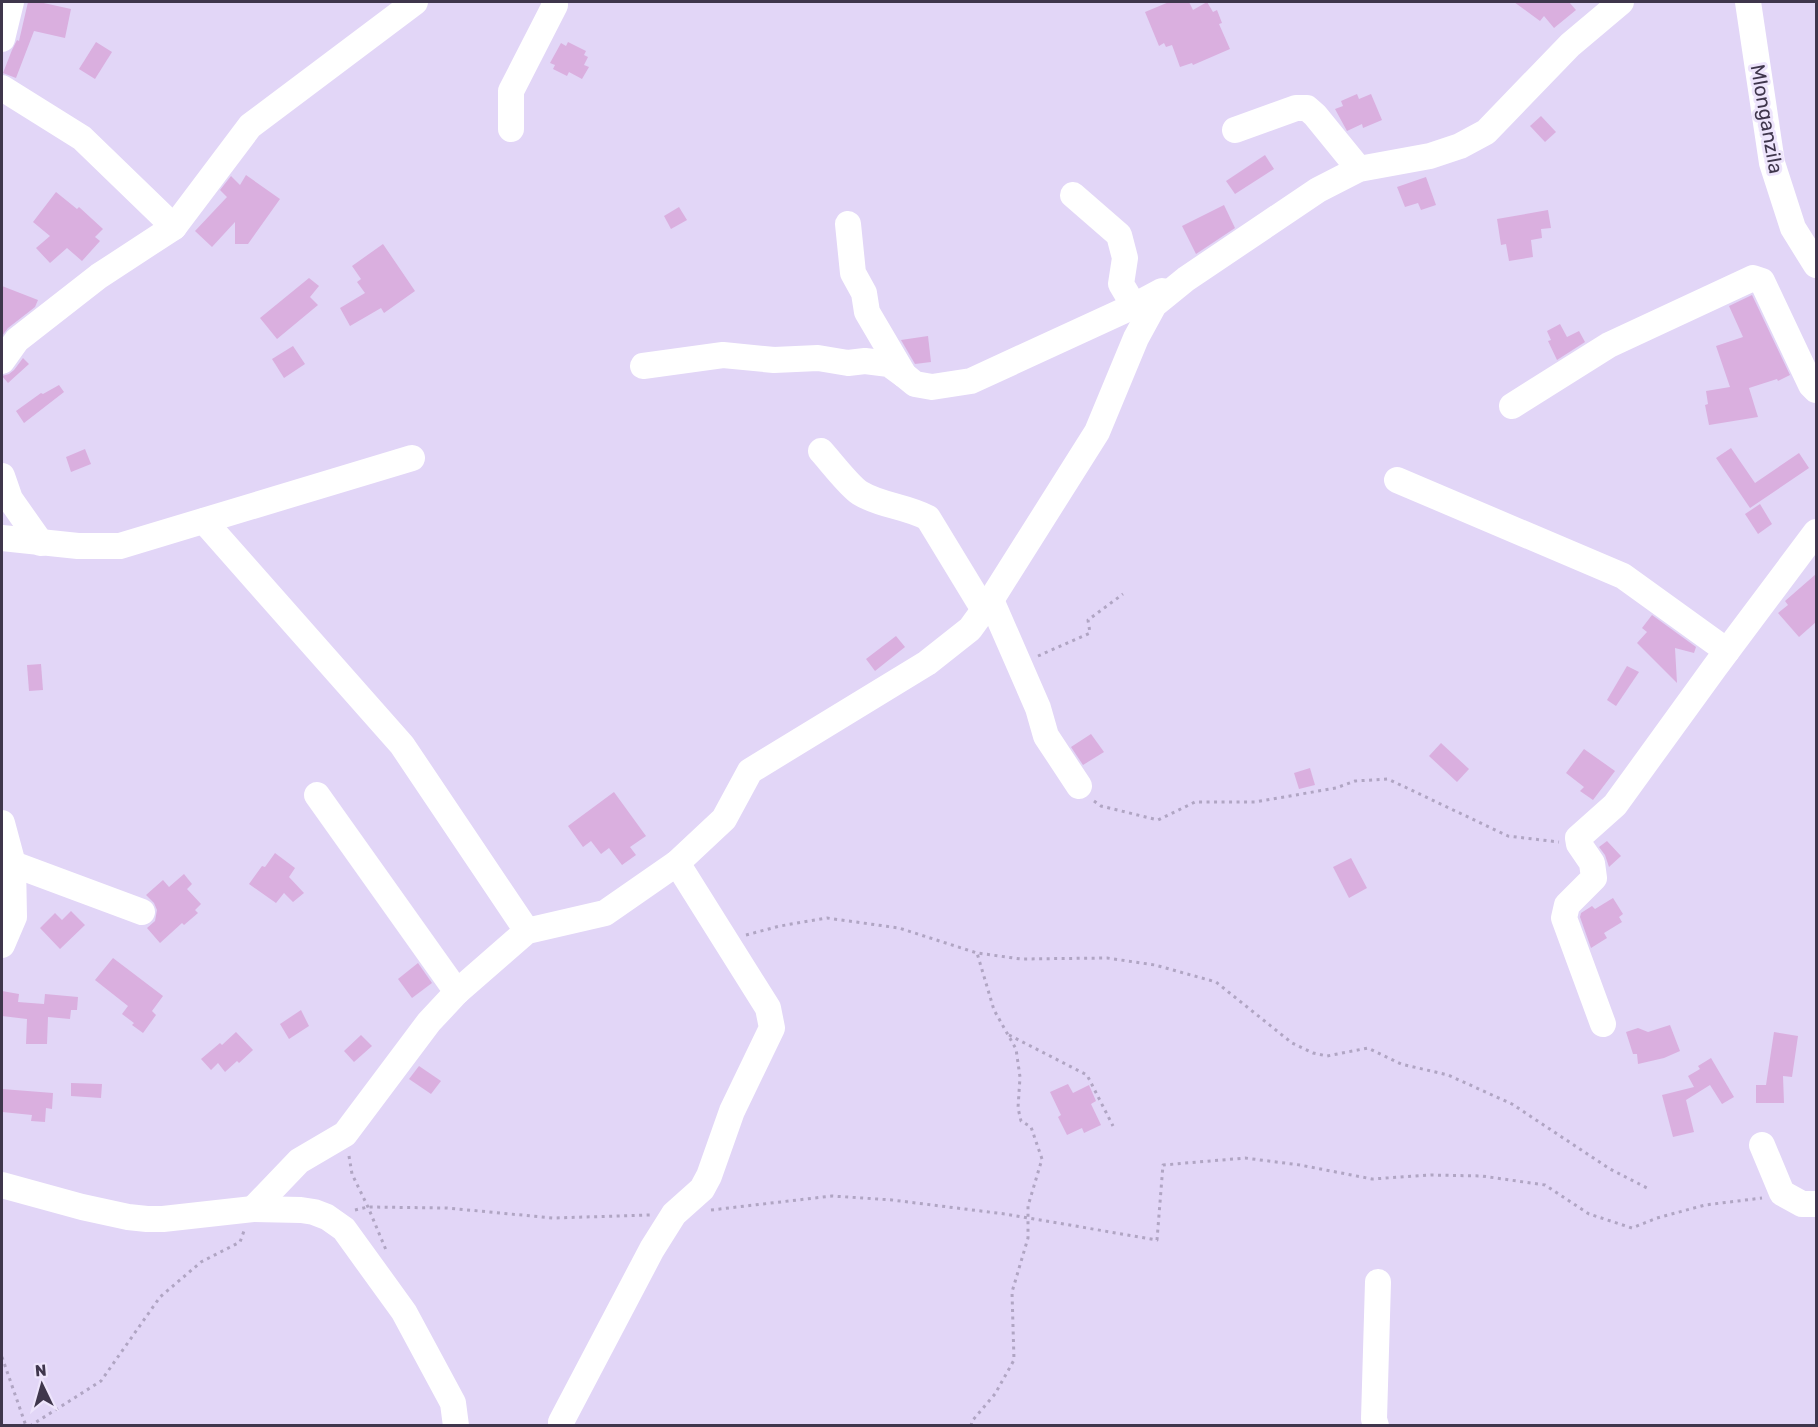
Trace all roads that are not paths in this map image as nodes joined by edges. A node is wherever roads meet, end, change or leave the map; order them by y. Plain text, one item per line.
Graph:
1 (11, 2) edge
2 (416, 2) edge
3 (554, 2) edge
4 (1622, 2) edge
5 (1748, 2) edge
6 (2, 39) edge
7 (2, 88) edge
8 (511, 129) dead end
9 (1235, 130) dead end
10 (1359, 169) junction
11 (1073, 195) dead end
12 (848, 224) dead end
13 (174, 227) junction
14 (1816, 265) edge
15 (1186, 279) junction
16 (1134, 306) junction
17 (2, 361) edge
18 (643, 366) dead end
19 (904, 375) junction
20 (1816, 390) edge
21 (1512, 406) dead end
22 (821, 451) dead end
23 (412, 458) dead end
24 (2, 476) edge
25 (1397, 480) dead end
26 (204, 521) junction
27 (1816, 532) edge
28 (2, 538) edge
29 (41, 543) junction
30 (988, 605) junction
31 (1727, 651) junction
32 (1079, 786) road end
33 (317, 795) dead end
34 (2, 823) edge
35 (677, 863) junction
36 (13, 864) junction
37 (142, 912) dead end
38 (527, 931) junction
39 (2, 945) edge
40 (457, 992) junction
41 (1603, 1024) dead end
42 (1762, 1145) dead end
43 (2, 1185) edge
44 (1816, 1204) edge
45 (252, 1209) junction
46 (1378, 1282) dead end
47 (561, 1422) dead end
48 (456, 1425) edge
49 (1376, 1425) edge

1 - 6 street
2 - 13 street
3 - 8 street
4 - 10 street
5 - 14 street, Mlonganzila
7 - 13 street
9 - 10 street
10 - 15 street
11 - 16 street
12 - 19 street
13 - 17 street
15 - 16 street
15 - 30 street
16 - 19 street
18 - 19 street
20 - 21 street
22 - 30 street
23 - 26 street
24 - 29 street
25 - 31 street
26 - 29 street
26 - 38 street
27 - 31 street
28 - 29 street
30 - 32 street
30 - 35 street
31 - 41 street
33 - 40 street
34 - 36 street
35 - 38 street
35 - 47 street
36 - 37 street
36 - 39 street
38 - 40 street
40 - 45 street
42 - 44 street
43 - 45 street
45 - 48 street
46 - 49 street

